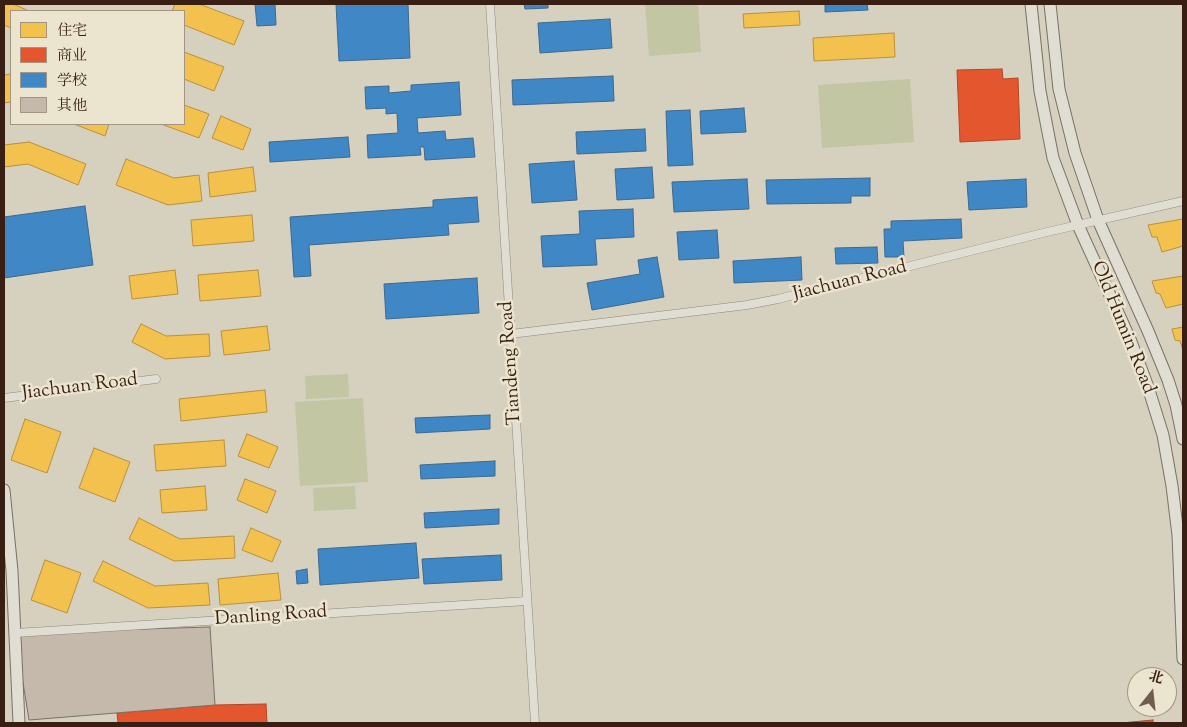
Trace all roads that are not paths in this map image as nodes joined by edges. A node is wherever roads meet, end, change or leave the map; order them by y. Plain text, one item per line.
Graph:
1 (490, 4) edge
2 (1031, 4) edge
3 (1050, 4) edge
4 (1183, 201) edge
5 (1098, 220) junction
6 (1078, 225) junction
7 (511, 334) junction
8 (156, 378) dead end
9 (4, 398) edge
10 (1183, 439) edge
11 (4, 490) edge
12 (527, 600) junction
13 (15, 633) junction
14 (1183, 659) edge
15 (19, 723) edge
16 (535, 723) edge

1 - 7 street, Tiandeng Road
2 - 6 main road, Old Humin Road
3 - 5 main road, Old Humin Road
4 - 5 street, Jiachuan Road
5 - 6 street, Jiachuan Road
5 - 10 main road, Old Humin Road
6 - 7 street, Jiachuan Road
6 - 14 main road, Old Humin Road
7 - 12 street, Tiandeng Road
8 - 9 street, Jiachuan Road
11 - 13 main road
12 - 13 street, Danling Road
12 - 16 street, Tiandeng Road
13 - 15 main road

